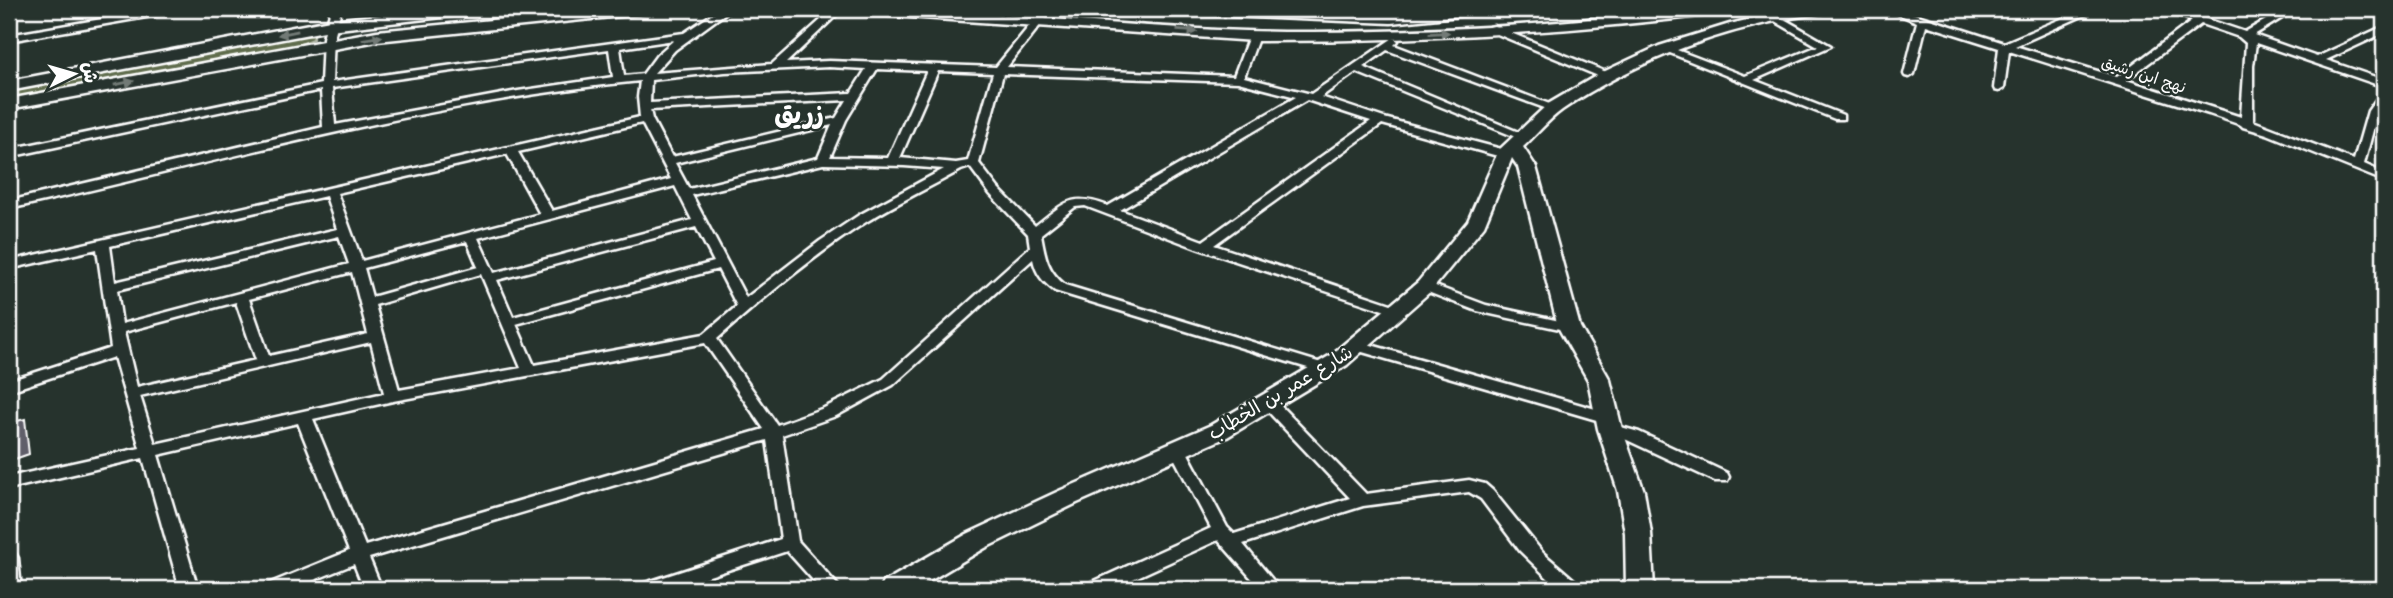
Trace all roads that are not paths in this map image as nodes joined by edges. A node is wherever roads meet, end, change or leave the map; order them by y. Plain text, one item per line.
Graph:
1 (175, 9) edge
2 (336, 9) edge
3 (475, 9) edge
4 (650, 9) edge
5 (726, 9) edge
6 (838, 9) edge
7 (850, 9) edge
8 (1160, 9) edge
9 (1485, 9) edge
10 (1753, 9) edge
11 (1823, 9) edge
12 (1891, 9) edge
13 (2093, 9) edge
14 (2168, 9) edge
15 (2292, 9) edge
16 (1450, 11) edge
17 (1799, 11) edge
18 (1303, 13) edge
19 (1773, 14) edge
20 (1043, 15) edge
21 (1730, 18) edge
22 (2200, 20) junction
23 (1922, 21) junction
24 (330, 25) junction
25 (1494, 29) junction
26 (2384, 29) edge
27 (684, 36) junction
28 (1254, 36) junction
29 (2244, 37) junction
30 (9, 38) edge
31 (1393, 41) junction
32 (327, 45) junction
33 (614, 45) junction
34 (2004, 47) junction
35 (1665, 49) junction
36 (2319, 60) junction
37 (775, 65) junction
38 (873, 66) junction
39 (934, 68) junction
40 (1355, 68) junction
41 (999, 70) junction
42 (1909, 74) dead end
43 (647, 75) junction
44 (1607, 76) junction
45 (619, 79) junction
46 (1238, 79) junction
47 (1745, 80) junction
48 (2118, 81) junction
49 (2384, 84) edge
50 (9, 86) edge
51 (325, 86) junction
52 (1999, 88) dead end
53 (853, 96) junction
54 (1309, 97) junction
55 (2383, 99) edge
56 (9, 104) edge
57 (1554, 108) junction
58 (645, 113) junction
59 (1839, 117) dead end
60 (840, 120) junction
61 (1380, 120) junction
62 (2247, 125) junction
63 (329, 128) junction
64 (1513, 145) junction
65 (511, 151) junction
66 (9, 153) edge
67 (668, 160) junction
68 (823, 160) junction
69 (892, 162) junction
70 (973, 163) junction
71 (2358, 165) junction
72 (957, 167) junction
73 (2384, 177) edge
74 (679, 181) junction
75 (331, 193) junction
76 (686, 194) junction
77 (9, 205) edge
78 (1109, 211) junction
79 (547, 214) junction
80 (700, 222) junction
81 (343, 230) junction
82 (1034, 233) junction
83 (471, 236) junction
84 (103, 245) junction
85 (1204, 246) junction
86 (1037, 248) junction
87 (722, 264) junction
88 (9, 265) edge
89 (357, 267) junction
90 (487, 274) junction
91 (1425, 286) junction
92 (110, 287) junction
93 (242, 299) junction
94 (367, 303) junction
95 (744, 307) junction
96 (1398, 311) junction
97 (509, 322) junction
98 (1569, 327) junction
99 (116, 330) junction
100 (377, 336) junction
101 (709, 338) junction
102 (1357, 346) junction
103 (119, 349) junction
104 (264, 362) junction
105 (1326, 369) junction
106 (530, 370) junction
107 (9, 386) edge
108 (133, 393) junction
109 (393, 396) junction
110 (1269, 404) junction
111 (303, 415) junction
112 (1608, 424) junction
113 (774, 432) junction
114 (1178, 450) junction
115 (146, 451) junction
116 (1721, 477) dead end
117 (9, 483) edge
118 (1362, 500) junction
119 (1225, 536) junction
120 (790, 543) junction
121 (358, 555) junction
122 (9, 558) edge
123 (12, 589) edge
124 (189, 589) edge
125 (274, 589) edge
126 (373, 589) edge
127 (648, 589) edge
128 (832, 589) edge
129 (894, 589) edge
130 (1094, 589) edge
131 (1271, 589) edge
132 (1573, 589) edge
133 (1640, 589) edge

1 - 30 street
2 - 24 street
3 - 24 street
32 -> 4 street
5 - 27 street
6 - 37 street
7 - 20 street
8 - 18 street
9 - 16 street
10 - 21 street
11 - 17 street
12 - 23 street, نهج ابن رشيق
13 - 34 street
14 - 22 street
15 - 29 street
16 - 18 street
17 - 19 street
19 - 21 street
19 - 47 street
20 -> 28 street
20 - 41 street
21 - 25 street
21 - 35 street, شارع عمر بن الخطاب
22 - 29 street
22 - 48 street
23 - 34 street, نهج ابن رشيق
23 - 42 street
24 - 32 street
24 -> 50 street
31 -> 25 street
25 - 44 street
26 - 36 street
27 - 33 street
27 - 43 street
28 - 31 street
28 - 46 street
29 - 36 street
29 - 62 street
31 - 40 street
31 - 57 street
32 - 51 street
56 -> 32 street
33 - 45 street
33 - 51 street
34 - 48 street, نهج ابن رشيق
34 - 52 street
35 - 44 street, شارع عمر بن الخطاب
35 - 47 street
36 - 49 street
37 - 38 street
37 - 43 street
38 - 39 street
38 - 53 street
39 - 41 street
39 - 69 street
40 - 54 street
40 - 64 street
41 - 46 street
41 - 70 street
43 - 45 street
43 - 58 street
44 - 57 street, شارع عمر بن الخطاب
45 - 63 street
46 - 54 street
47 - 59 street
48 - 62 street, نهج ابن رشيق
51 - 63 street
51 - 66 street
53 - 58 street
53 - 60 street
54 - 61 street
54 - 78 street
55 - 71 street
57 - 64 street, شارع عمر بن الخطاب
58 - 65 street
58 - 67 street
60 - 67 street
60 - 68 street
61 - 64 street
61 - 85 street
62 - 71 street, نهج ابن رشيق
63 - 77 street
64 - 91 street, شارع عمر بن الخطاب
64 - 98 street
65 - 75 street
65 - 79 street
67 - 74 street
68 - 69 street
68 - 76 street
69 - 72 street
70 - 72 street
70 - 82 street
71 - 73 street, نهج ابن رشيق
72 - 95 street
74 - 76 street
74 - 79 street
75 - 81 street
75 - 84 street
76 - 80 street
78 - 82 street
78 - 85 street
79 - 83 street
80 - 87 street
80 - 90 street
81 - 89 street
81 - 92 street
82 - 86 street
83 - 89 street
83 - 90 street
84 - 88 street
84 - 92 street
85 - 96 street
86 - 105 street
86 - 113 street
87 - 95 street
87 - 97 street
89 - 93 street
89 - 94 street
90 - 94 street
90 - 97 street
91 - 96 street, شارع عمر بن الخطاب
91 - 98 street
92 - 99 street
93 - 99 street
93 - 104 street
94 - 100 street
95 - 101 street
96 - 102 street, شارع عمر بن الخطاب
97 - 106 street
98 - 112 street
99 - 103 street
100 - 104 street
100 - 109 street
101 - 106 street
101 - 113 street
102 - 105 street, شارع عمر بن الخطاب
102 - 112 street
103 - 107 street
103 - 108 street
104 - 108 street
105 - 110 street, شارع عمر بن الخطاب
106 - 109 street
108 - 115 street
109 - 111 street
110 - 114 street, شارع عمر بن الخطاب
110 - 118 street
111 - 115 street
111 - 121 street
112 - 116 street
112 - 133 street
113 - 120 street
113 - 121 street
114 - 119 street
114 - 129 street, شارع عمر بن الخطاب
115 - 117 street
115 - 124 street
118 - 119 street
118 - 132 street
119 - 130 street
119 - 131 street
120 - 127 street
120 - 128 street
121 - 125 street
121 - 126 street
122 - 123 street

